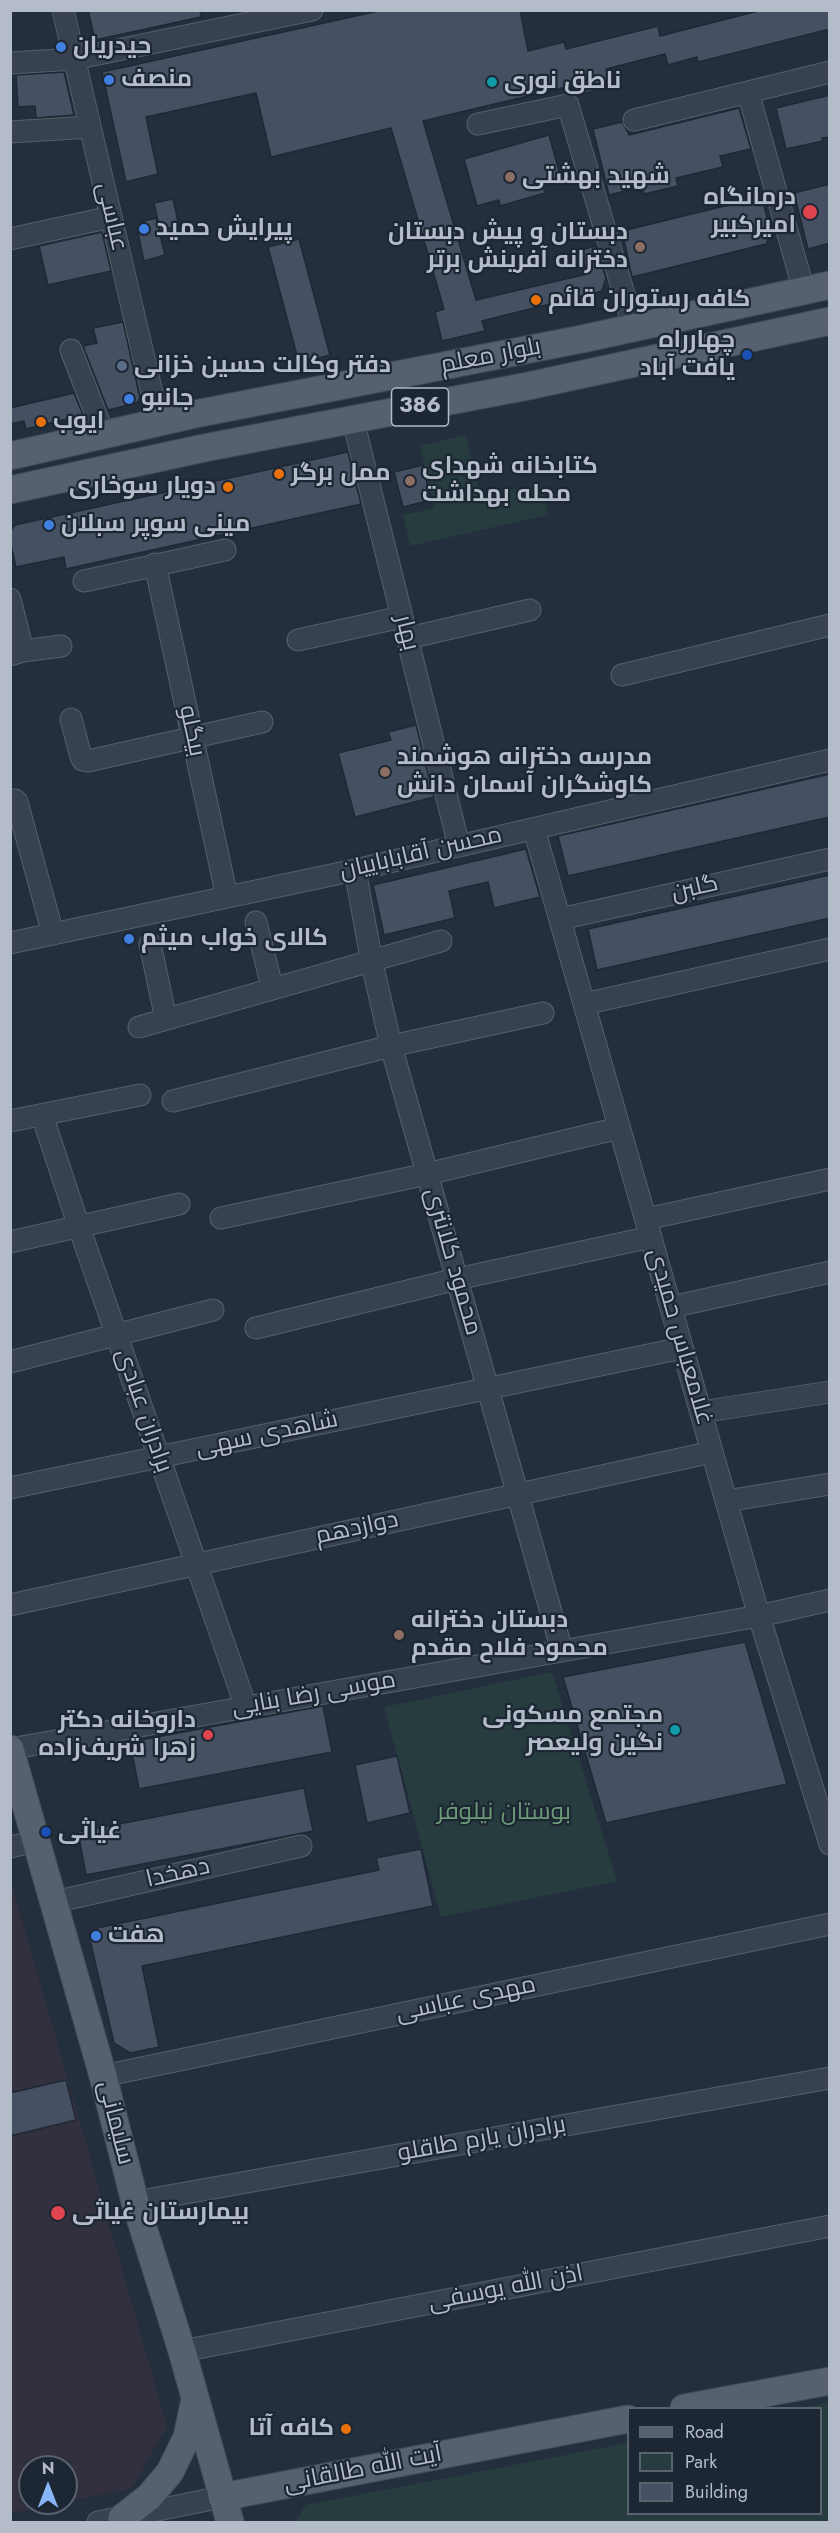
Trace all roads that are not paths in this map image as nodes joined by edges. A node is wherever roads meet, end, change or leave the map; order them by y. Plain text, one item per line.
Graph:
1 (63, 10) edge
2 (312, 10) edge
3 (74, 59) junction
4 (10, 63) edge
5 (830, 72) edge
6 (748, 92) junction
7 (634, 120) dead end
8 (478, 124) dead end
9 (90, 127) junction
10 (10, 132) edge
11 (111, 217) junction
12 (10, 239) edge
13 (817, 288) edge
14 (830, 321) edge
15 (634, 328) junction
16 (71, 350) dead end
17 (353, 420) junction
18 (159, 423) junction
19 (104, 435) junction
20 (10, 456) edge
21 (10, 490) edge
22 (225, 549) dead end
23 (155, 564) junction
24 (84, 581) dead end
25 (10, 599) edge
26 (530, 610) dead end
27 (402, 618) junction
28 (830, 625) edge
29 (408, 638) junction
30 (298, 640) dead end
31 (62, 646) dead end
32 (17, 653) edge
33 (622, 675) dead end
34 (72, 720) dead end
35 (262, 722) dead end
36 (192, 736) junction
37 (830, 760) edge
38 (10, 800) edge
39 (534, 829) junction
40 (459, 846) junction
41 (830, 859) edge
42 (355, 870) junction
43 (227, 897) junction
44 (560, 919) junction
45 (256, 922) dead end
46 (53, 934) junction
47 (441, 941) dead end
48 (10, 943) edge
49 (150, 944) dead end
50 (830, 949) edge
51 (372, 963) junction
52 (272, 987) junction
53 (584, 1004) junction
54 (543, 1013) dead end
55 (166, 1019) junction
56 (139, 1027) dead end
57 (391, 1046) junction
58 (140, 1095) dead end
59 (173, 1101) dead end
60 (42, 1114) junction
61 (10, 1121) edge
62 (620, 1128) junction
63 (427, 1174) junction
64 (830, 1179) edge
65 (179, 1204) dead end
66 (221, 1218) dead end
67 (79, 1227) junction
68 (648, 1228) junction
69 (10, 1242) edge
70 (830, 1272) edge
71 (457, 1279) junction
72 (671, 1307) junction
73 (213, 1310) dead end
74 (256, 1328) dead end
75 (117, 1334) junction
76 (682, 1348) junction
77 (10, 1362) edge
78 (488, 1388) junction
79 (830, 1392) edge
80 (701, 1412) junction
81 (712, 1452) junction
82 (159, 1457) junction
83 (830, 1484) edge
84 (10, 1488) edge
85 (518, 1494) junction
86 (726, 1502) junction
87 (196, 1564) junction
88 (830, 1600) edge
89 (10, 1605) edge
90 (759, 1616) junction
91 (562, 1651) junction
92 (246, 1707) junction
93 (11, 1749) edge
94 (37, 1841) junction
95 (830, 1844) edge
96 (301, 1846) dead end
97 (10, 1847) edge
98 (54, 1902) junction
99 (830, 1924) edge
100 (103, 2076) junction
101 (830, 2078) edge
102 (135, 2202) junction
103 (830, 2226) edge
104 (182, 2351) junction
105 (830, 2381) edge
106 (195, 2400) junction
107 (694, 2407) edge
108 (627, 2419) edge
109 (226, 2510) edge
110 (110, 2520) edge

1 - 3 street, عباسی
2 - 3 street
3 - 4 street
3 - 9 street, عباسی
5 - 6 street
6 - 7 street
6 - 13 street
8 - 15 street
9 - 10 street
9 - 11 street, عباسی
11 - 12 street
11 - 18 street, عباسی
13 - 15 main road, بلوار معلم / 386
14 - 17 main road, بلوار معلم / 386
15 - 18 main road, بلوار معلم / 386
16 - 19 street
17 - 21 main road, بلوار معلم / 386
17 - 27 street, بهار
18 - 19 main road, بلوار معلم / 386
19 - 20 main road, بلوار معلم / 386
22 - 23 street
23 - 24 street
23 - 36 street, بیگلو
25 - 32 street
26 - 29 street
27 - 29 street, بهار
27 - 30 street
28 - 33 street
29 - 40 street, بهار
31 - 32 street
34 - 36 street
35 - 36 street
36 - 43 street, بیگلو
37 - 39 street, محسن آقاباباییان
38 - 46 street
39 - 40 street, محسن آقاباباییان
39 - 44 street, غلامعباس حمیدی
40 - 42 street, محسن آقاباباییان
41 - 44 street, گلبن
42 - 43 street, محسن آقاباباییان
42 - 51 street, محمود کلانتری
43 - 46 street, محسن آقاباباییان
44 - 53 street, غلامعباس حمیدی
45 - 52 street
46 - 48 street, محسن آقاباباییان
47 - 51 street
49 - 55 street
50 - 53 street
51 - 52 street
51 - 57 street, محمود کلانتری
52 - 55 street
53 - 62 street, غلامعباس حمیدی
54 - 57 street
55 - 56 street
57 - 59 street
57 - 63 street, محمود کلانتری
58 - 60 street
60 - 61 street
60 - 67 street, برادران عبادی
62 - 63 street
62 - 68 street, غلامعباس حمیدی
63 - 66 street
63 - 71 street, محمود کلانتری
64 - 68 street
65 - 67 street
67 - 69 street
67 - 75 street, برادران عبادی
68 - 71 street
68 - 72 street, غلامعباس حمیدی
70 - 72 street
71 - 74 street
71 - 78 street, محمود کلانتری
72 - 76 street, غلامعباس حمیدی
73 - 75 street
75 - 77 street
75 - 82 street, برادران عبادی
76 - 78 street, شاهدی سهی
76 - 80 street, غلامعباس حمیدی
78 - 82 street, شاهدی سهی
78 - 85 street, محمود کلانتری
79 - 80 street
80 - 81 street, غلامعباس حمیدی
81 - 85 street, دوازدهم
81 - 86 street, غلامعباس حمیدی
82 - 84 street, شاهدی سهی
82 - 87 street, برادران عبادی
83 - 86 street
85 - 87 street, دوازدهم
85 - 91 street, محمود کلانتری
86 - 90 street, غلامعباس حمیدی
87 - 89 street, دوازدهم
87 - 92 street, برادران عبادی
88 - 90 street, موسی رضا بنایی
90 - 91 street, موسی رضا بنایی
90 - 95 street, غلامعباس حمیدی
91 - 92 street, موسی رضا بنایی
92 - 93 street, موسی رضا بنایی
93 - 94 main road, سلیمانی
94 - 97 street
94 - 98 main road, سلیمانی
96 - 98 street, دهخدا
98 - 100 main road, سلیمانی
99 - 100 street, مهدی عباسی
100 - 102 main road, سلیمانی
101 - 102 street, برادران یارم طاقلو
102 - 104 main road, سلیمانی
103 - 104 street, اذن الله یوسفی
104 - 106 main road, سلیمانی
105 - 107 main road
106 - 109 main road, سلیمانی
106 - 110 main road
108 - 109 main road, آیت الله طالقانی
109 - 110 street, آیت الله طالقانی

